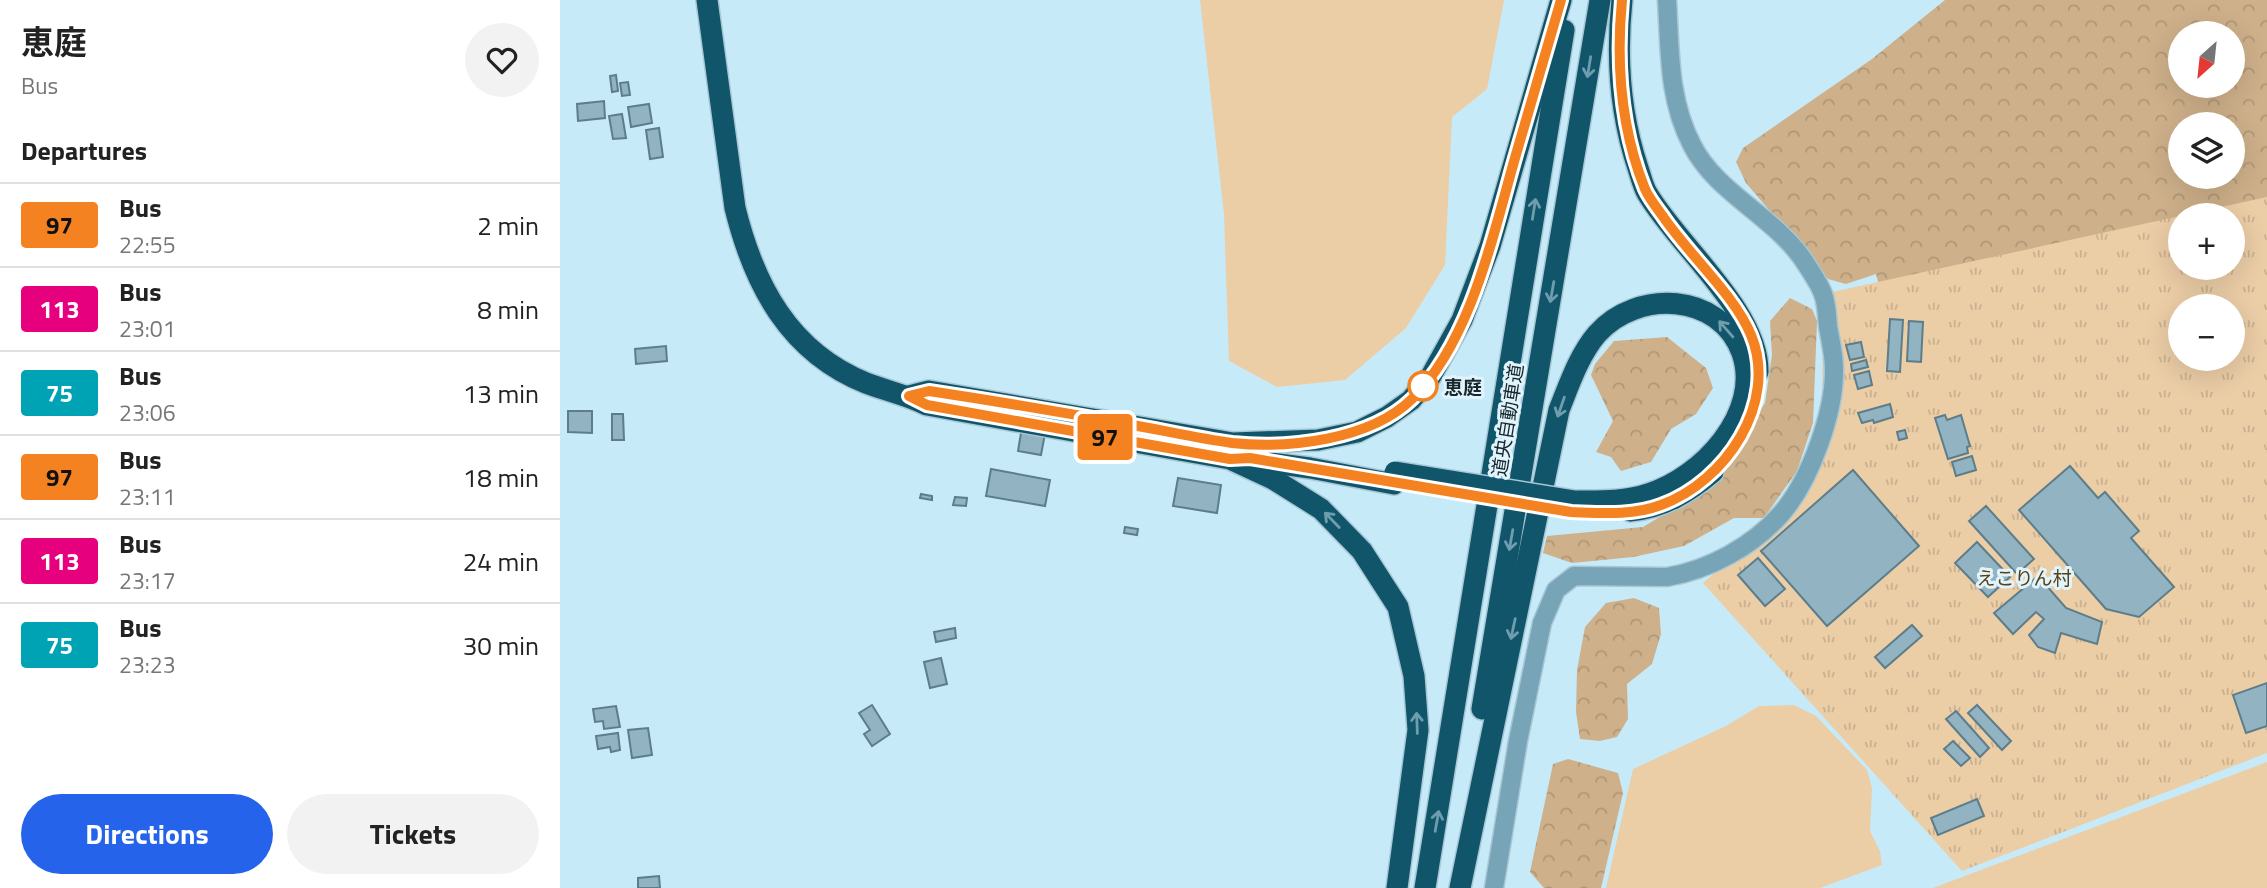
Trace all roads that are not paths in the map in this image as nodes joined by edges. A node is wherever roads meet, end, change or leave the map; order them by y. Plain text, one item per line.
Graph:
1 (707, 0) edge
2 (1561, 0) edge
3 (1569, 0) edge
4 (1600, 0) edge
5 (1622, 0) edge
6 (1667, 0) edge
7 (1232, 451) junction
8 (1573, 506) junction
9 (1397, 888) edge
10 (1425, 888) edge
11 (1452, 888) edge
12 (1460, 888) edge
13 (1494, 888) edge

1 - 7 highway
2 - 7 highway
10 -> 3 highway, 道央自動車道
4 -> 11 highway, 道央自動車道
5 - 8 highway
6 - 13 street
7 - 8 highway, bridge
9 -> 7 highway
8 -> 12 highway

